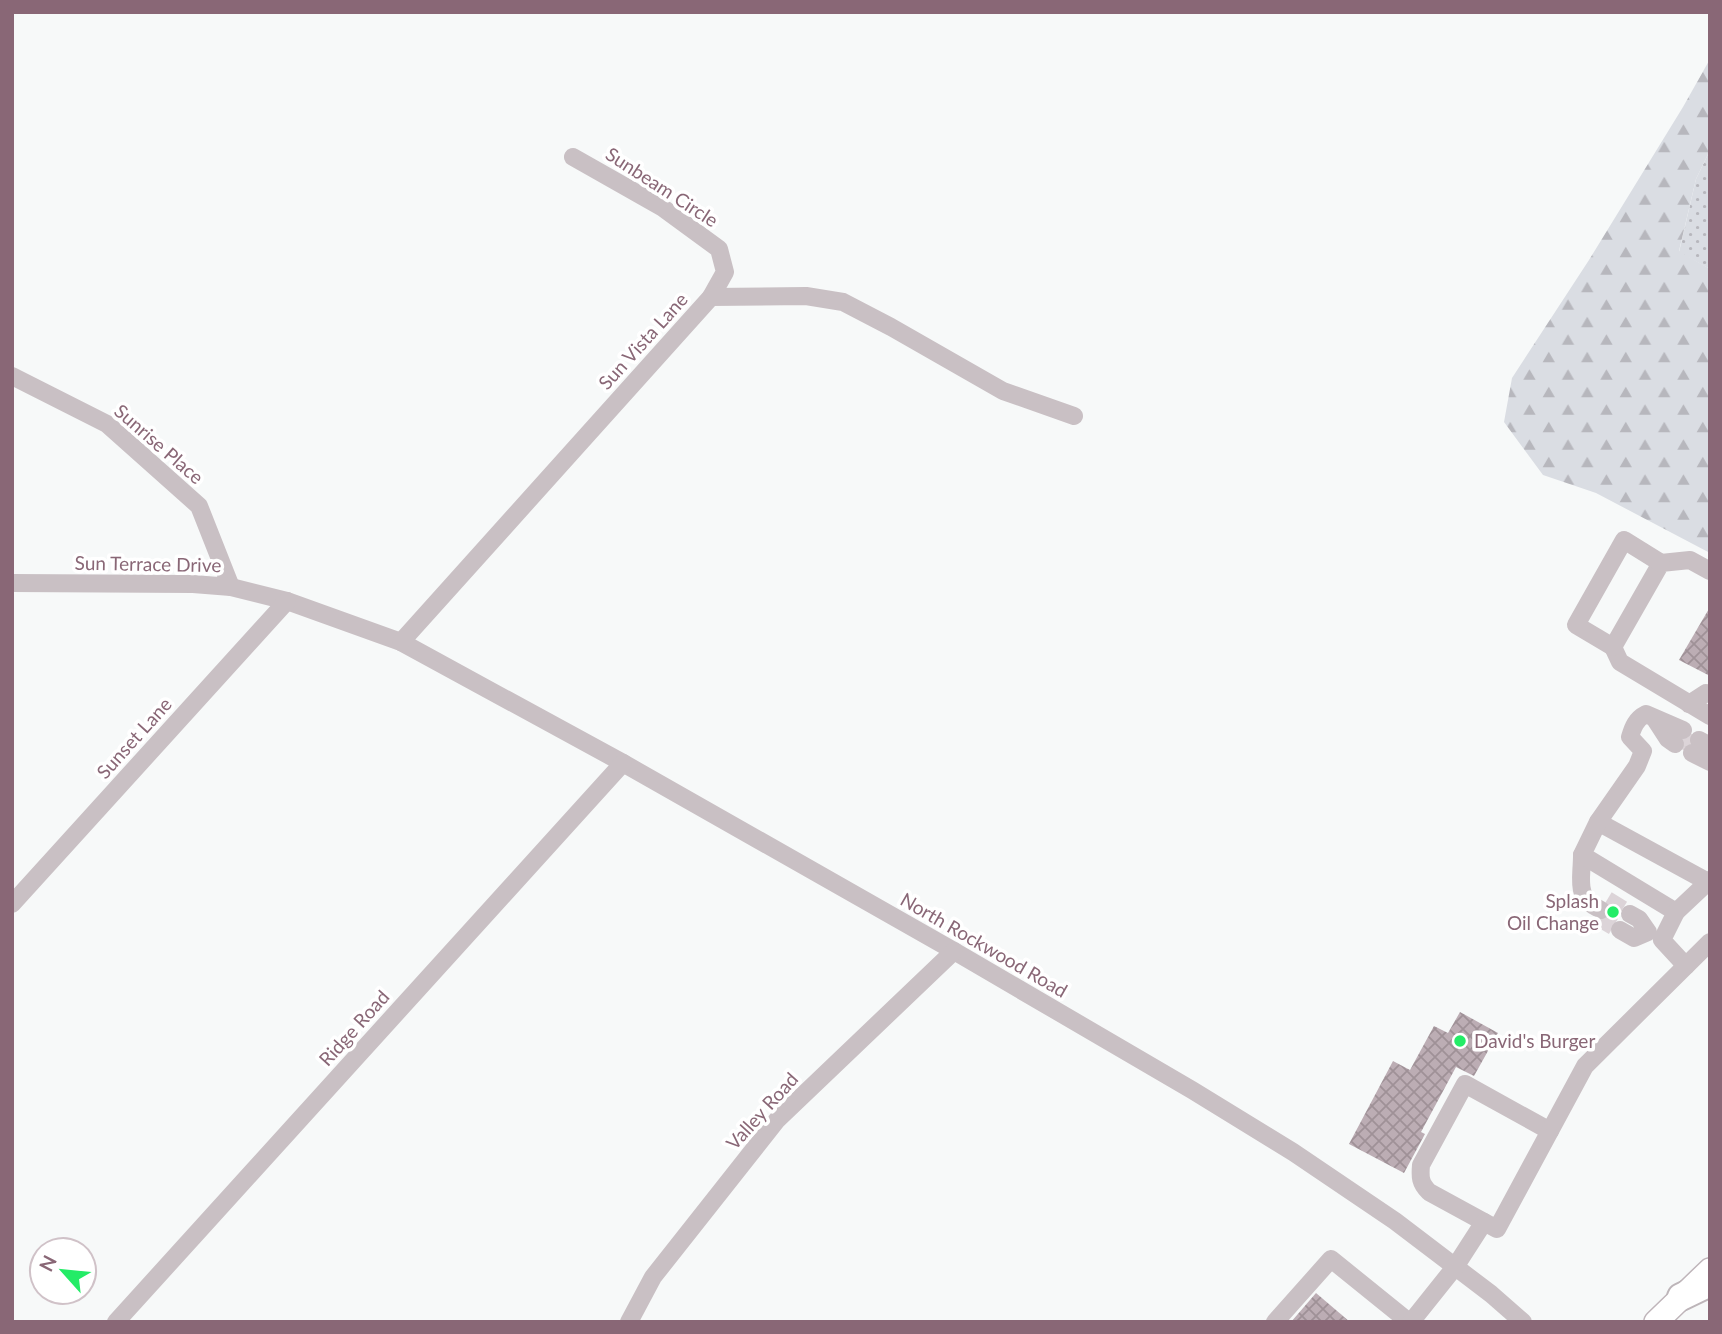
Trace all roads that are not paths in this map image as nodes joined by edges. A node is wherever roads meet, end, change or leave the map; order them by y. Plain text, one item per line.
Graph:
1 (573, 157) dead end
2 (711, 297) junction
3 (12, 376) edge
4 (1074, 416) dead end
5 (1661, 563) junction
6 (1710, 571) edge
7 (12, 583) edge
8 (231, 587) junction
9 (287, 601) junction
10 (401, 642) junction
11 (1613, 647) junction
12 (1710, 694) edge
13 (1689, 704) junction
14 (1710, 716) edge
15 (1679, 737) tunnel mouth
16 (1701, 748) tunnel mouth
17 (1710, 762) edge
18 (623, 763) junction
19 (1598, 822) junction
20 (1582, 855) junction
21 (1709, 881) edge
22 (12, 904) edge
23 (1602, 909) tunnel mouth
24 (1676, 912) junction
25 (1625, 922) tunnel mouth
26 (1655, 936) junction
27 (1710, 942) edge
28 (954, 951) junction
29 (1686, 966) junction
30 (1550, 1131) junction
31 (1484, 1222) junction
32 (1455, 1267) junction
33 (1710, 1269) edge
34 (1710, 1283) edge
35 (1681, 1297) junction
36 (116, 1322) edge
37 (629, 1322) edge
38 (1275, 1322) edge
39 (1410, 1322) edge
40 (1523, 1322) edge
41 (1656, 1322) edge

1 - 2 street, Sunbeam Circle
2 - 4 street, Sun Vista Lane
2 - 10 street, Sun Vista Lane
3 - 8 street, Sunrise Place
5 - 6 street
5 - 11 street
5 - 11 street
7 - 8 street, Sun Terrace Drive
8 - 9 street, Sun Terrace Drive
9 - 10 street, Sun Terrace Drive
9 - 22 street, Sunset Lane
10 - 18 street, North Rockwood Road
11 - 13 street
12 - 13 street
13 - 14 street
15 - 19 street
16 - 17 street
18 - 28 street, North Rockwood Road
18 - 36 street, Ridge Road
19 - 20 street
19 - 21 street
20 - 23 street
20 - 24 street
21 - 24 street
24 - 26 street
25 - 26 street
26 - 29 street
27 - 29 street
28 - 32 street, North Rockwood Road
28 - 37 street, Valley Road
29 - 30 street
30 - 31 street
30 - 31 street
31 - 32 street
32 - 39 street
32 - 40 street, North Rockwood Road
33 - 35 main road
34 - 35 highway
35 - 41 main road
38 - 39 street

